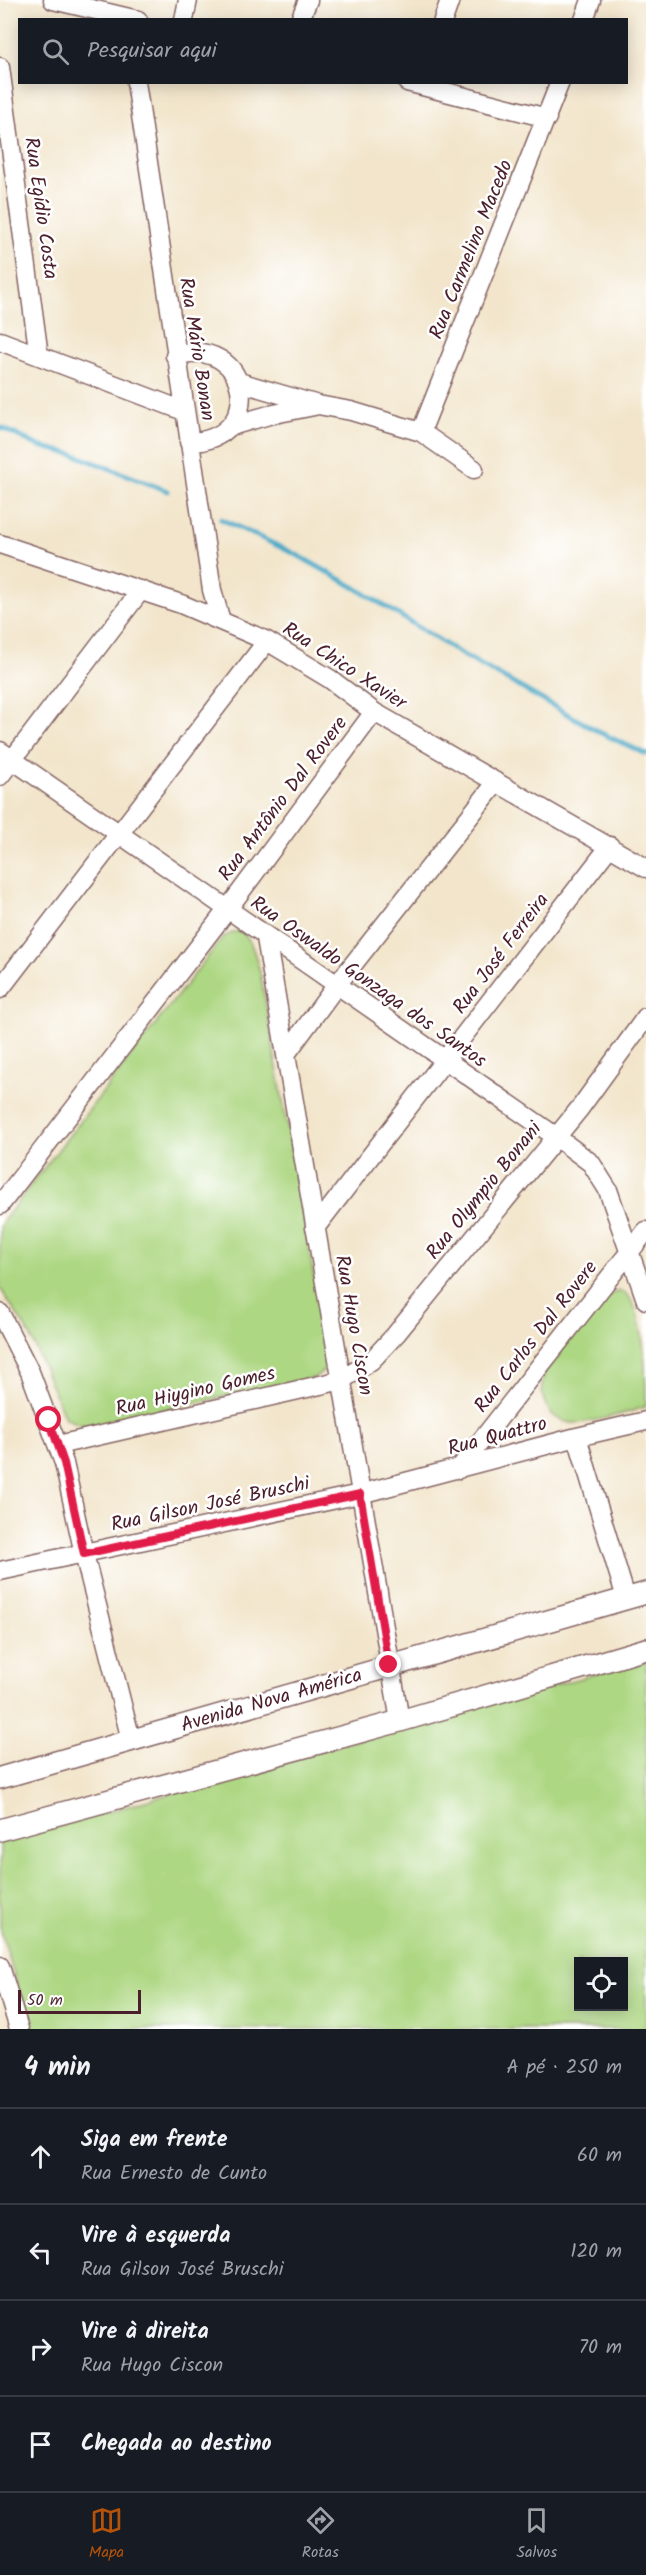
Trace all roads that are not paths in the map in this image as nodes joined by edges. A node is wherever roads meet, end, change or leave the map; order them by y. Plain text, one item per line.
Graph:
1 (53, 0) edge
2 (188, 0) edge
3 (308, 0) edge
4 (450, 0) edge
5 (591, 0) edge
6 (133, 18) edge
7 (184, 18) edge
8 (301, 18) edge
9 (444, 18) edge
10 (585, 18) edge
11 (0, 67) edge
12 (136, 84) edge
13 (419, 84) edge
14 (559, 84) edge
15 (547, 118) junction
16 (0, 341) edge
17 (39, 356) junction
18 (175, 356) junction
19 (239, 382) junction
20 (318, 405) junction
21 (184, 411) junction
22 (231, 426) junction
23 (421, 432) junction
24 (189, 442) junction
25 (474, 469) dead end
26 (2, 547) edge
27 (141, 590) junction
28 (221, 621) junction
29 (267, 640) junction
30 (374, 712) junction
31 (6, 756) edge
32 (0, 776) edge
33 (496, 783) junction
34 (119, 834) junction
35 (610, 846) junction
36 (646, 868) edge
37 (227, 910) junction
38 (266, 938) junction
39 (336, 986) junction
40 (0, 989) edge
41 (646, 1017) edge
42 (286, 1054) junction
43 (446, 1061) junction
44 (555, 1136) junction
45 (0, 1205) edge
46 (315, 1228) junction
47 (646, 1231) edge
48 (630, 1253) junction
49 (646, 1300) edge
50 (0, 1313) edge
51 (342, 1380) junction
52 (646, 1422) edge
53 (577, 1437) junction
54 (58, 1445) junction
55 (459, 1469) junction
56 (360, 1494) junction
57 (84, 1554) junction
58 (0, 1571) edge
59 (636, 1595) edge
60 (646, 1649) edge
61 (389, 1665) junction
62 (400, 1721) junction
63 (130, 1740) junction
64 (0, 1778) edge
65 (0, 1830) edge
66 (0, 1966) edge
67 (19, 2029) edge

1 - 6 street
2 - 7 street
3 - 8 street
4 - 9 street
5 - 10 street
11 - 17 street, Rua Egídio Costa
12 - 18 street, Rua Mário Bonan
13 - 15 street
14 - 15 street, Rua Carmelino Macedo
15 - 23 street, Rua Carmelino Macedo
16 - 17 street
17 - 21 street
18 - 19 street
18 - 21 street, Rua Mário Bonan
19 - 20 street
19 - 22 street
20 - 22 street
20 - 23 street
21 - 24 street, Rua Mário Bonan
22 - 24 street
23 - 25 street
24 - 28 street, Rua Mário Bonan
26 - 27 street, Rua Chico Xavier
27 - 28 street, Rua Chico Xavier
27 - 31 street
28 - 29 street, Rua Chico Xavier
29 - 30 street, Rua Chico Xavier
29 - 34 street
30 - 33 street, Rua Chico Xavier
30 - 37 street, Rua Antônio Dal Rovere
31 - 32 street
31 - 34 street, Rua Oswaldo Gonzaga dos Santos
33 - 35 street, Rua Chico Xavier
33 - 39 street
34 - 37 street, Rua Oswaldo Gonzaga dos Santos
34 - 40 street
35 - 36 street, Rua Chico Xavier
35 - 43 street, Rua José Ferreira
37 - 38 street, Rua Oswaldo Gonzaga dos Santos
37 - 45 street, Rua Antônio Dal Rovere
38 - 39 street, Rua Oswaldo Gonzaga dos Santos
38 - 42 street, Rua Hugo Ciscon
39 - 42 street
39 - 43 street, Rua Oswaldo Gonzaga dos Santos
41 - 44 street, Rua Olympio Bonani
42 - 46 street, Rua Hugo Ciscon
43 - 44 street, Rua Oswaldo Gonzaga dos Santos
43 - 46 street, Rua José Ferreira
44 - 48 street, Rua Oswaldo Gonzaga dos Santos
44 - 51 street, Rua Olympio Bonani
46 - 51 street, Rua Hugo Ciscon
47 - 48 street, Rua Carlos Dal Rovere
48 - 49 street, Rua Oswaldo Gonzaga dos Santos
48 - 55 street, Rua Carlos Dal Rovere
50 - 54 street
51 - 54 street, Rua Hiygino Gomes
51 - 56 street, Rua Hugo Ciscon
52 - 53 street, Rua Quattro
53 - 55 street, Rua Quattro
53 - 59 street
54 - 57 street
55 - 56 street, Rua Quattro
56 - 57 street, Rua Gilson José Bruschi
56 - 61 street, Rua Hugo Ciscon
57 - 58 street, Rua Gilson José Bruschi
57 - 63 street
59 - 61 street, Avenida Nova América
60 - 62 street
61 - 62 street, Rua Hugo Ciscon
61 - 63 street, Avenida Nova América
62 - 65 street
63 - 64 street, Avenida Nova América
66 - 67 street

